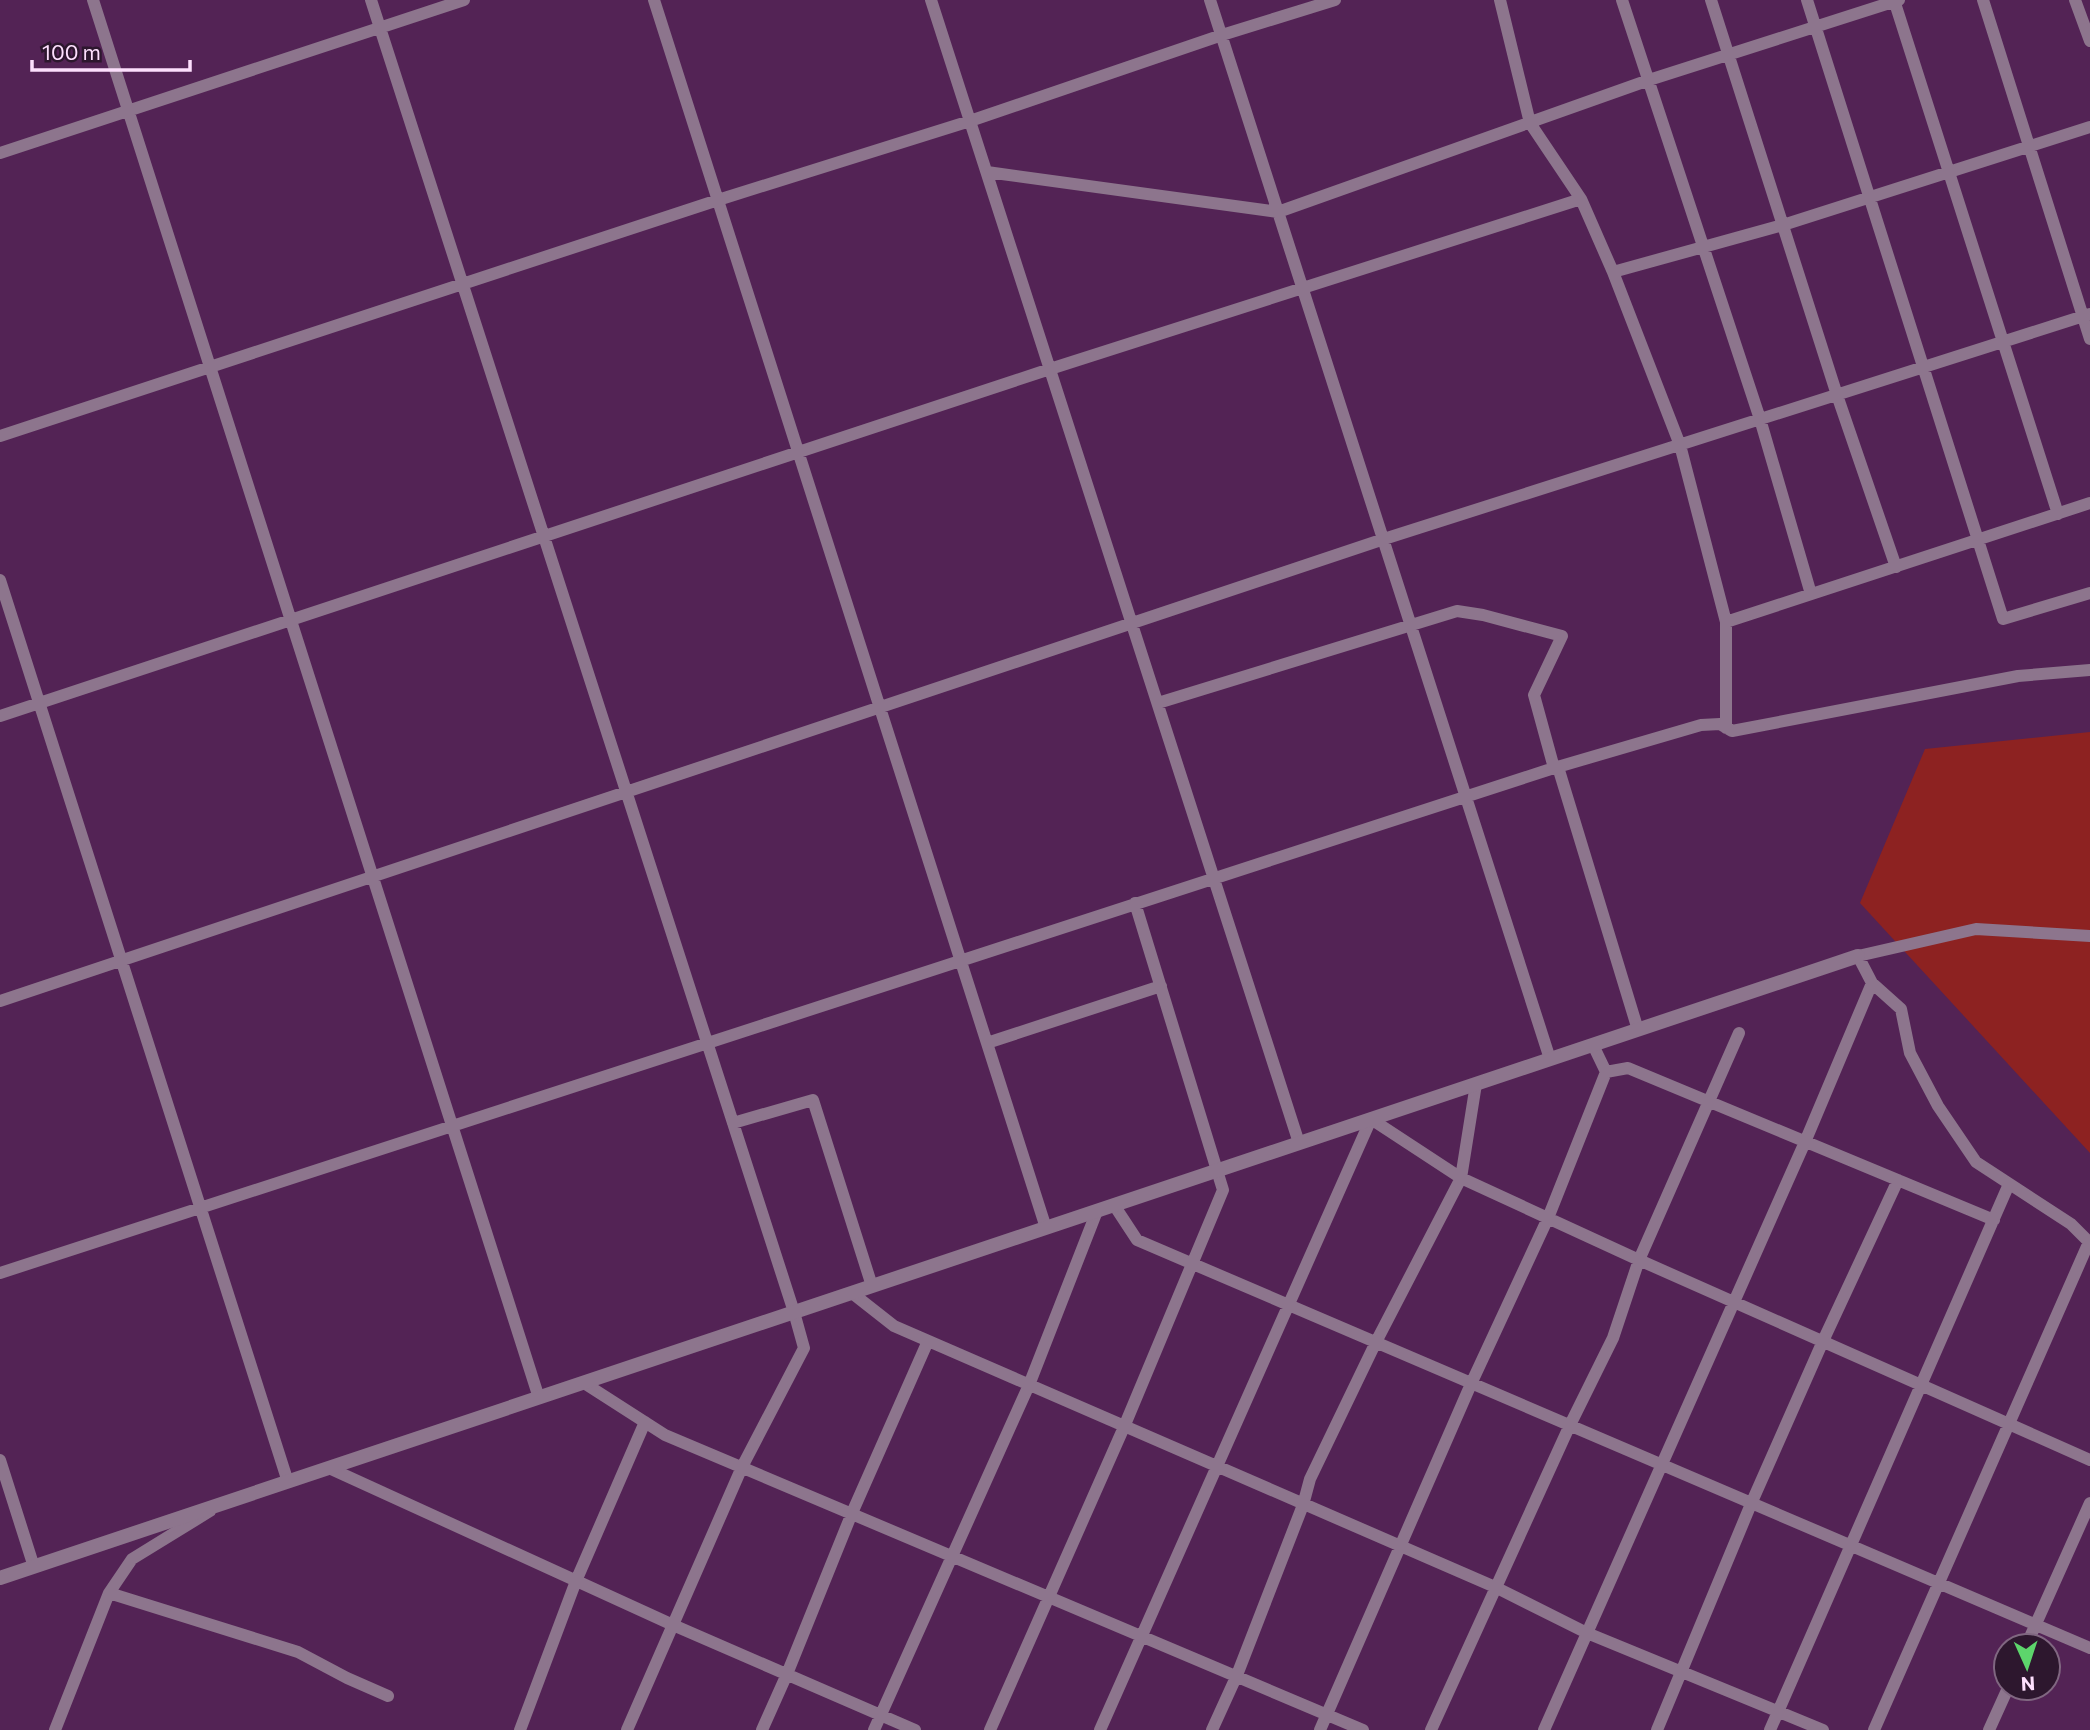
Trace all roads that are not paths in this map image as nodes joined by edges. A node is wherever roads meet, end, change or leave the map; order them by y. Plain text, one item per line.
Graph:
1 (93, 0) edge
2 (371, 0) edge
3 (464, 0) edge
4 (654, 0) edge
5 (931, 0) edge
6 (1210, 0) edge
7 (1335, 0) edge
8 (1500, 0) edge
9 (1622, 0) edge
10 (1711, 0) edge
11 (1807, 0) edge
12 (1896, 0) edge
13 (1983, 0) edge
14 (2075, 0) edge
15 (1815, 26) junction
16 (380, 27) junction
17 (1222, 35) junction
18 (2090, 41) edge
19 (1728, 54) junction
20 (1648, 80) junction
21 (128, 110) junction
22 (970, 121) junction
23 (1530, 123) junction
24 (2090, 127) edge
25 (2029, 146) junction
26 (0, 153) edge
27 (987, 172) junction
28 (1949, 172) junction
29 (1870, 197) junction
30 (1581, 199) junction
31 (718, 200) junction
32 (1278, 212) junction
33 (1783, 225) junction
34 (1704, 248) junction
35 (1613, 272) junction
36 (463, 284) junction
37 (1304, 287) junction
38 (2087, 315) edge
39 (2090, 339) edge
40 (2004, 342) junction
41 (210, 367) junction
42 (1924, 367) junction
43 (1050, 369) junction
44 (1837, 395) junction
45 (1760, 419) junction
46 (0, 436) edge
47 (1680, 445) junction
48 (798, 452) junction
49 (2090, 503) edge
50 (2059, 514) junction
51 (544, 536) junction
52 (1384, 539) junction
53 (1978, 540) junction
54 (1896, 567) junction
55 (0, 580) edge
56 (2090, 593) edge
57 (1811, 594) junction
58 (291, 620) junction
59 (1726, 622) junction
60 (1132, 623) junction
61 (1411, 625) junction
62 (2090, 670) edge
63 (39, 703) junction
64 (1158, 704) junction
65 (880, 707) junction
66 (0, 716) edge
67 (1726, 727) junction
68 (1556, 767) junction
69 (627, 792) junction
70 (1466, 795) junction
71 (373, 876) junction
72 (1214, 877) junction
73 (1135, 903) junction
74 (2090, 936) edge
75 (1858, 957) junction
76 (121, 960) junction
77 (960, 960) junction
78 (1872, 983) junction
79 (1161, 986) junction
80 (0, 1001) edge
81 (1638, 1030) junction
82 (1739, 1033) dead end
83 (707, 1042) junction
84 (987, 1043) junction
85 (1593, 1045) junction
86 (1550, 1059) junction
87 (1606, 1072) junction
88 (1476, 1084) junction
89 (1710, 1102) junction
90 (1371, 1119) junction
91 (733, 1122) junction
92 (452, 1125) junction
93 (1805, 1142) junction
94 (1299, 1143) junction
95 (1219, 1170) junction
96 (1461, 1178) junction
97 (1898, 1180) junction
98 (2010, 1184) junction
99 (1114, 1205) junction
100 (200, 1208) junction
101 (1097, 1211) junction
102 (1548, 1218) junction
103 (1994, 1220) junction
104 (1046, 1228) junction
105 (2090, 1242) edge
106 (1639, 1260) junction
107 (1193, 1264) junction
108 (0, 1273) edge
109 (872, 1286) junction
110 (852, 1293) junction
111 (1733, 1302) junction
112 (1289, 1305) junction
113 (794, 1312) junction
114 (928, 1341) junction
115 (1823, 1341) junction
116 (1376, 1342) junction
117 (584, 1383) junction
118 (1471, 1384) junction
119 (1029, 1385) junction
120 (1921, 1385) junction
121 (539, 1398) junction
122 (645, 1422) junction
123 (2009, 1424) junction
124 (1124, 1427) junction
125 (1569, 1427) junction
126 (0, 1460) edge
127 (2090, 1460) edge
128 (1661, 1466) junction
129 (742, 1467) junction
130 (1217, 1467) junction
131 (329, 1468) junction
132 (288, 1482) junction
133 (2090, 1503) edge
134 (221, 1504) junction
135 (1751, 1504) junction
136 (1303, 1505) junction
137 (852, 1513) junction
138 (1400, 1546) junction
139 (1850, 1546) junction
140 (953, 1556) junction
141 (34, 1567) junction
142 (0, 1578) edge
143 (576, 1581) junction
144 (1939, 1584) junction
145 (1495, 1587) junction
146 (109, 1593) junction
147 (1050, 1597) junction
148 (673, 1625) junction
149 (2036, 1625) junction
150 (2033, 1632) edge
151 (1587, 1633) junction
152 (1142, 1635) junction
153 (2090, 1648) edge
154 (1683, 1672) junction
155 (787, 1674) junction
156 (1237, 1675) junction
157 (388, 1696) dead end
158 (2002, 1702) edge
159 (1778, 1711) junction
160 (1327, 1714) junction
161 (881, 1715) junction
162 (55, 1730) edge
163 (520, 1730) edge
164 (627, 1730) edge
165 (762, 1730) edge
166 (874, 1730) edge
167 (915, 1730) edge
168 (990, 1730) edge
169 (1100, 1730) edge
170 (1212, 1730) edge
171 (1320, 1730) edge
172 (1363, 1730) edge
173 (1432, 1730) edge
174 (1544, 1730) edge
175 (1657, 1730) edge
176 (1770, 1730) edge
177 (1824, 1730) edge
178 (1874, 1730) edge
179 (1989, 1730) edge

1 - 21 street
2 - 16 street
3 - 16 street
4 - 31 street
5 - 22 street
6 - 17 street
7 - 17 street
8 - 23 street
9 - 20 street
10 - 19 street
11 - 15 street
12 - 15 street
12 - 28 street
13 - 25 street
14 - 18 street
15 - 19 street
15 - 29 street
16 - 21 street
16 - 36 street
17 - 22 street
17 - 32 street
19 - 20 street
19 - 33 street
20 - 23 street
20 - 34 street
21 - 26 street
21 - 41 street
22 - 27 street
22 - 31 street
23 - 30 street
23 - 32 street
24 - 25 street
25 - 28 street
25 - 38 street
27 - 32 street
27 - 43 street
28 - 29 street
28 - 40 street
29 - 33 street
29 - 42 street
30 - 35 street
30 - 37 street
31 - 36 street
31 - 48 street
32 - 37 street
33 - 34 street
33 - 44 street
34 - 35 street
34 - 45 street
35 - 47 street
36 - 41 street
36 - 51 street
37 - 43 street
37 - 52 street
38 - 39 street
38 - 40 street
40 - 42 street
40 - 50 street
41 - 46 street
41 - 58 street
42 - 44 street
42 - 53 street
43 - 48 street
43 - 60 street
44 - 45 street
44 - 54 street
45 - 47 street
45 - 57 street
47 - 52 street
47 - 59 street
48 - 51 street
48 - 65 street
49 - 50 street
50 - 53 street
51 - 58 street
51 - 69 street
52 - 60 street
52 - 61 street
53 - 54 street
53 - 56 street
54 - 57 street
55 - 63 street
57 - 59 street
58 - 63 street
58 - 71 street
59 - 67 street
60 - 64 street
60 - 65 street
61 - 64 street
61 - 68 street
61 - 70 street
62 - 67 street
63 - 66 street
63 - 76 street
64 - 72 street
65 - 69 street
65 - 77 street
67 - 68 street
68 - 70 street
68 - 81 street
69 - 71 street
69 - 83 street
70 - 72 street
70 - 86 street
71 - 76 street
71 - 92 street
72 - 73 street
72 - 94 street
73 - 77 street
73 - 79 street
74 - 75 street
75 - 78 street
75 - 81 street
76 - 80 street
76 - 100 street
77 - 83 street
77 - 84 street
78 - 93 street
78 - 98 street
79 - 84 street
79 - 95 street
81 - 85 street
82 - 89 street
83 - 91 street
83 - 92 street
84 - 104 street
85 - 86 street
85 - 87 street
86 - 88 street
87 - 89 street
87 - 102 street
88 - 90 street
88 - 96 street
89 - 93 street
89 - 106 street
90 - 94 street
90 - 96 street
90 - 112 street
91 - 109 street
91 - 113 street
92 - 100 street
92 - 121 street
93 - 97 street
93 - 111 street
94 - 95 street
95 - 99 street
95 - 107 street
96 - 102 street
96 - 116 street
97 - 103 street
97 - 115 street
98 - 103 street
98 - 105 street
99 - 101 street
99 - 107 street
100 - 108 street
100 - 132 street
101 - 104 street
101 - 119 street
102 - 106 street
102 - 118 street
103 - 120 street
104 - 109 street
105 - 123 street
106 - 111 street
106 - 125 street
107 - 112 street
107 - 124 street
109 - 110 street
110 - 113 street
110 - 114 street
111 - 115 street
111 - 128 street
112 - 116 street
112 - 130 street
113 - 117 street
113 - 129 street
114 - 119 street
114 - 137 street
115 - 120 street
115 - 135 street
116 - 118 street
116 - 136 street
117 - 121 street
117 - 122 street
118 - 125 street
118 - 138 street
119 - 124 street
119 - 140 street
120 - 123 street
120 - 139 street
121 - 131 street
122 - 129 street
122 - 143 street
123 - 127 street
123 - 144 street
124 - 130 street
124 - 147 street
125 - 128 street
125 - 145 street
126 - 141 street
128 - 135 street
128 - 151 street
129 - 137 street
129 - 148 street
130 - 136 street
130 - 152 street
131 - 132 street
131 - 143 street
132 - 134 street
133 - 149 street
134 - 141 street
134 - 146 street
135 - 139 street
135 - 154 street
136 - 138 street
136 - 156 street
137 - 140 street
137 - 155 street
138 - 145 street
138 - 160 street
139 - 144 street
139 - 159 street
140 - 147 street
140 - 161 street
141 - 142 street
143 - 148 street
143 - 163 street
144 - 149 street
144 - 178 street
145 - 151 street
145 - 173 street
146 - 157 street
146 - 162 street
147 - 152 street
147 - 168 street
148 - 155 street
148 - 164 street
149 - 150 street
149 - 153 street
151 - 154 street
151 - 174 street
152 - 156 street
152 - 169 street
154 - 159 street
154 - 175 street
155 - 161 street
155 - 165 street
156 - 160 street
156 - 170 street
158 - 179 street
159 - 176 street
159 - 177 street
160 - 171 street
160 - 172 street
161 - 166 street
161 - 167 street

